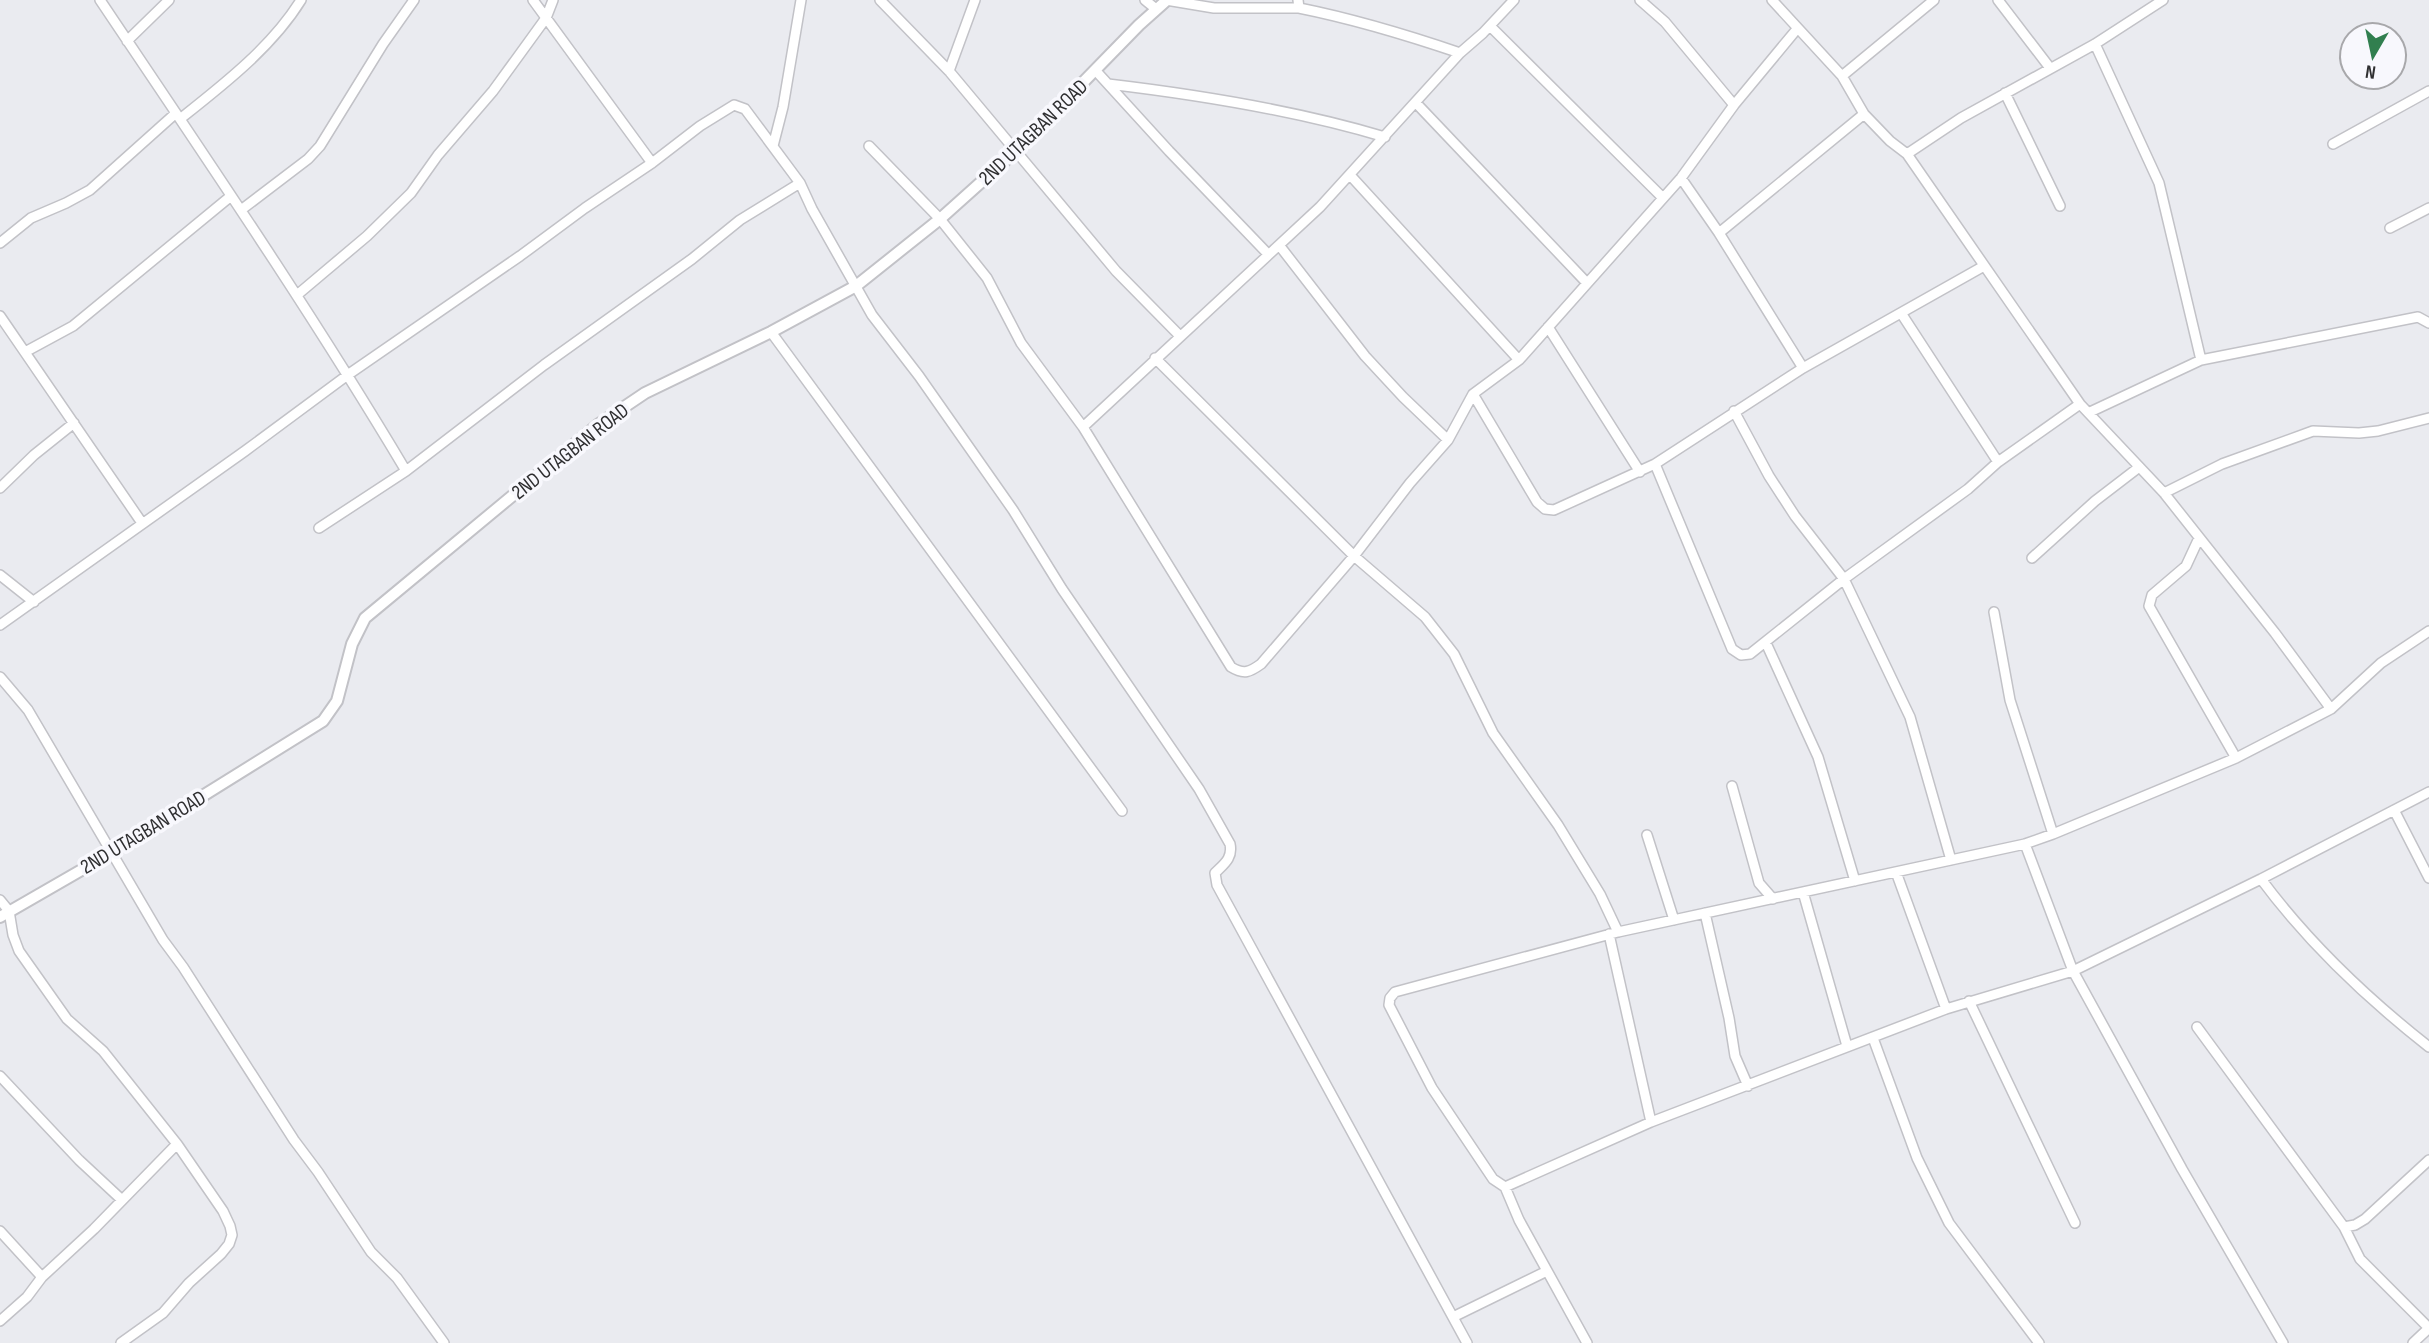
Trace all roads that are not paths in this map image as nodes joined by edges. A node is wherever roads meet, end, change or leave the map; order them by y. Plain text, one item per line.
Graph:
1 (100, 0) edge
2 (169, 0) edge
3 (301, 0) edge
4 (414, 0) edge
5 (533, 0) edge
6 (553, 0) edge
7 (801, 0) edge
8 (880, 0) edge
9 (975, 0) edge
10 (1145, 0) edge
11 (1167, 0) edge
12 (1514, 0) edge
13 (1640, 0) edge
14 (1772, 0) edge
15 (1934, 0) edge
16 (1998, 0) edge
17 (2163, 0) edge
18 (1298, 4) edge
19 (1156, 9) junction
20 (546, 18) junction
21 (1490, 26) junction
22 (1797, 29) junction
23 (127, 41) junction
24 (2095, 44) junction
25 (1460, 53) junction
26 (2050, 68) junction
27 (949, 71) junction
28 (1096, 71) junction
29 (1842, 76) junction
30 (1108, 83) junction
31 (2429, 91) edge
32 (2006, 93) junction
33 (1416, 103) junction
34 (1734, 105) junction
35 (1864, 114) junction
36 (178, 116) junction
37 (1385, 137) junction
38 (2333, 145) dead end
39 (773, 146) junction
40 (869, 146) dead end
41 (1017, 150) junction
42 (1907, 153) junction
43 (652, 163) junction
44 (1350, 175) junction
45 (1681, 178) junction
46 (800, 183) junction
47 (231, 197) junction
48 (1662, 197) junction
49 (2060, 206) dead end
50 (2429, 208) edge
51 (240, 210) junction
52 (940, 219) junction
53 (2390, 228) dead end
54 (1719, 233) junction
55 (0, 243) edge
56 (1279, 245) junction
57 (1268, 254) junction
58 (1984, 266) junction
59 (1587, 284) junction
60 (856, 286) junction
61 (298, 295) junction
62 (1901, 313) junction
63 (0, 316) edge
64 (2429, 323) edge
65 (1548, 327) junction
66 (771, 332) junction
67 (1180, 335) junction
68 (25, 352) junction
69 (1155, 358) junction
70 (1520, 360) junction
71 (2201, 360) junction
72 (1803, 368) junction
73 (349, 374) junction
74 (1473, 394) junction
75 (2080, 404) junction
76 (1734, 411) junction
77 (2090, 412) junction
78 (2429, 418) edge
79 (74, 423) junction
80 (1083, 427) junction
81 (1448, 440) junction
82 (1998, 461) junction
83 (1655, 464) junction
84 (2138, 468) junction
85 (406, 471) junction
86 (1640, 472) junction
87 (0, 488) edge
88 (2164, 493) junction
89 (142, 523) junction
90 (319, 528) dead end
91 (2199, 538) junction
92 (1354, 556) junction
93 (2032, 558) dead end
94 (0, 575) edge
95 (1844, 579) junction
96 (34, 602) junction
97 (1994, 612) dead end
98 (0, 625) edge
99 (2429, 631) edge
100 (1766, 643) junction
101 (0, 677) edge
102 (2331, 709) junction
103 (2236, 758) junction
104 (1731, 786) dead end
105 (2429, 792) edge
106 (2394, 810) junction
107 (1122, 811) dead end
108 (2053, 834) junction
109 (1647, 835) dead end
110 (2025, 844) junction
111 (111, 853) junction
112 (1951, 860) junction
113 (1896, 872) junction
114 (2429, 878) edge
115 (2261, 879) junction
116 (1855, 881) junction
117 (1803, 892) junction
118 (1773, 899) junction
119 (0, 900) edge
120 (1705, 913) junction
121 (5, 914) edge
122 (1674, 920) junction
123 (1614, 933) junction
124 (2073, 971) junction
125 (1969, 1001) junction
126 (1946, 1009) junction
127 (2197, 1027) dead end
128 (1873, 1038) junction
129 (1847, 1046) junction
130 (2429, 1047) edge
131 (0, 1076) edge
132 (1748, 1086) junction
133 (1651, 1122) junction
134 (177, 1144) junction
135 (2429, 1160) edge
136 (1505, 1187) junction
137 (122, 1200) junction
138 (2075, 1223) dead end
139 (2344, 1227) junction
140 (0, 1231) edge
141 (1547, 1271) junction
142 (42, 1277) junction
143 (1453, 1317) junction
144 (0, 1321) edge
145 (121, 1343) edge
146 (443, 1343) edge
147 (1467, 1343) edge
148 (1587, 1343) edge
149 (2039, 1343) edge
150 (2283, 1343) edge
151 (2413, 1343) edge

1 - 23 street
2 - 23 street
3 - 36 street
4 - 51 street
5 - 20 street
6 - 20 street
7 - 39 street
8 - 27 street
9 - 27 street
10 - 19 street
11 - 18 street
11 - 19 street, 2ND UTAGBAN ROAD
12 - 21 street
13 - 34 street
14 - 22 street
15 - 29 street
16 - 26 street
17 - 24 street
18 - 25 street
19 - 28 street, 2ND UTAGBAN ROAD
20 - 43 street
20 - 61 street
21 - 25 street
21 - 48 street
22 - 29 street
22 - 34 street
23 - 36 street
24 - 26 street
24 - 71 street
25 - 33 street
26 - 32 street
27 - 41 street
28 - 30 street
28 - 41 street, 2ND UTAGBAN ROAD
29 - 35 street
30 - 37 street
30 - 57 street
31 - 38 street
32 - 42 street
32 - 49 street
33 - 37 street
33 - 59 street
34 - 45 street
35 - 42 street
35 - 54 street
36 - 47 street
36 - 55 street
37 - 44 street
39 - 43 street
39 - 46 street
40 - 52 street
41 - 52 street, 2ND UTAGBAN ROAD
41 - 67 street
42 - 58 street
43 - 73 street
44 - 56 street
44 - 70 street
45 - 48 street
45 - 54 street
46 - 60 street
46 - 85 street
47 - 51 street
47 - 68 street
48 - 59 street
50 - 53 street
51 - 61 street
52 - 60 street, 2ND UTAGBAN ROAD
52 - 80 street
54 - 72 street
56 - 57 street
56 - 81 street
57 - 67 street
58 - 62 street
58 - 75 street
59 - 65 street
60 - 66 street, 2ND UTAGBAN ROAD
60 - 143 street
61 - 73 street
62 - 72 street
62 - 82 street
63 - 68 street
64 - 71 street
65 - 70 street
65 - 86 street
66 - 107 street
66 - 111 street, 2ND UTAGBAN ROAD
67 - 69 street
68 - 79 street
69 - 80 street
69 - 92 street
70 - 74 street
71 - 77 street
72 - 76 street
73 - 85 street
73 - 89 street
74 - 81 street
74 - 86 street
75 - 77 street
75 - 82 street
76 - 83 street
76 - 95 street
77 - 84 street
78 - 88 street
79 - 87 street
79 - 89 street
80 - 92 street
81 - 92 street
82 - 95 street
83 - 86 street
83 - 100 street
84 - 88 street
84 - 93 street
85 - 90 street
88 - 91 street
89 - 96 street
91 - 102 street
91 - 103 street
92 - 123 street
94 - 96 street
95 - 100 street
95 - 112 street
96 - 98 street
97 - 108 street
99 - 102 street
100 - 116 street
101 - 111 street
102 - 103 street
103 - 108 street
104 - 118 street
105 - 106 street
106 - 114 street
106 - 115 street
108 - 110 street
109 - 122 street
110 - 112 street
110 - 124 street
111 - 121 street, 2ND UTAGBAN ROAD
111 - 146 street
112 - 113 street
113 - 116 street
113 - 126 street
115 - 124 street
115 - 130 street
116 - 117 street
117 - 118 street
117 - 129 street
118 - 120 street
119 - 121 street
120 - 122 street
120 - 132 street
121 - 134 street
122 - 123 street
123 - 133 street
123 - 136 street
124 - 125 street
124 - 150 street
125 - 126 street
125 - 138 street
126 - 128 street
127 - 139 street
128 - 129 street
128 - 149 street
129 - 132 street
131 - 137 street
132 - 133 street
133 - 136 street
134 - 137 street
134 - 145 street
135 - 139 street
136 - 141 street
137 - 142 street
139 - 151 street
140 - 142 street
141 - 143 street
141 - 148 street
142 - 144 street
143 - 147 street

